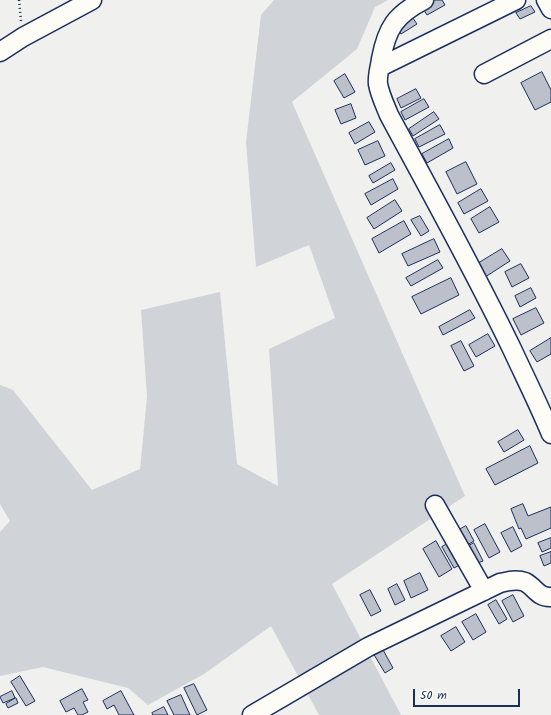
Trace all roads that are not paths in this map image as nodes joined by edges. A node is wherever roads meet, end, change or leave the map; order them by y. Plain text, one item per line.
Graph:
1 (92, 0) edge
2 (424, 0) edge
3 (516, 0) edge
4 (546, 0) edge
5 (551, 9) edge
6 (551, 38) edge
7 (0, 52) edge
8 (380, 67) junction
9 (484, 74) dead end
10 (546, 409) edge
11 (551, 434) edge
12 (435, 505) dead end
13 (484, 591) junction
14 (551, 597) edge
15 (252, 715) edge

1 - 7 street
2 - 8 street
3 - 8 street
4 - 5 street
6 - 9 street
8 - 10 street
10 - 11 street
12 - 13 street
13 - 14 street
13 - 15 street

